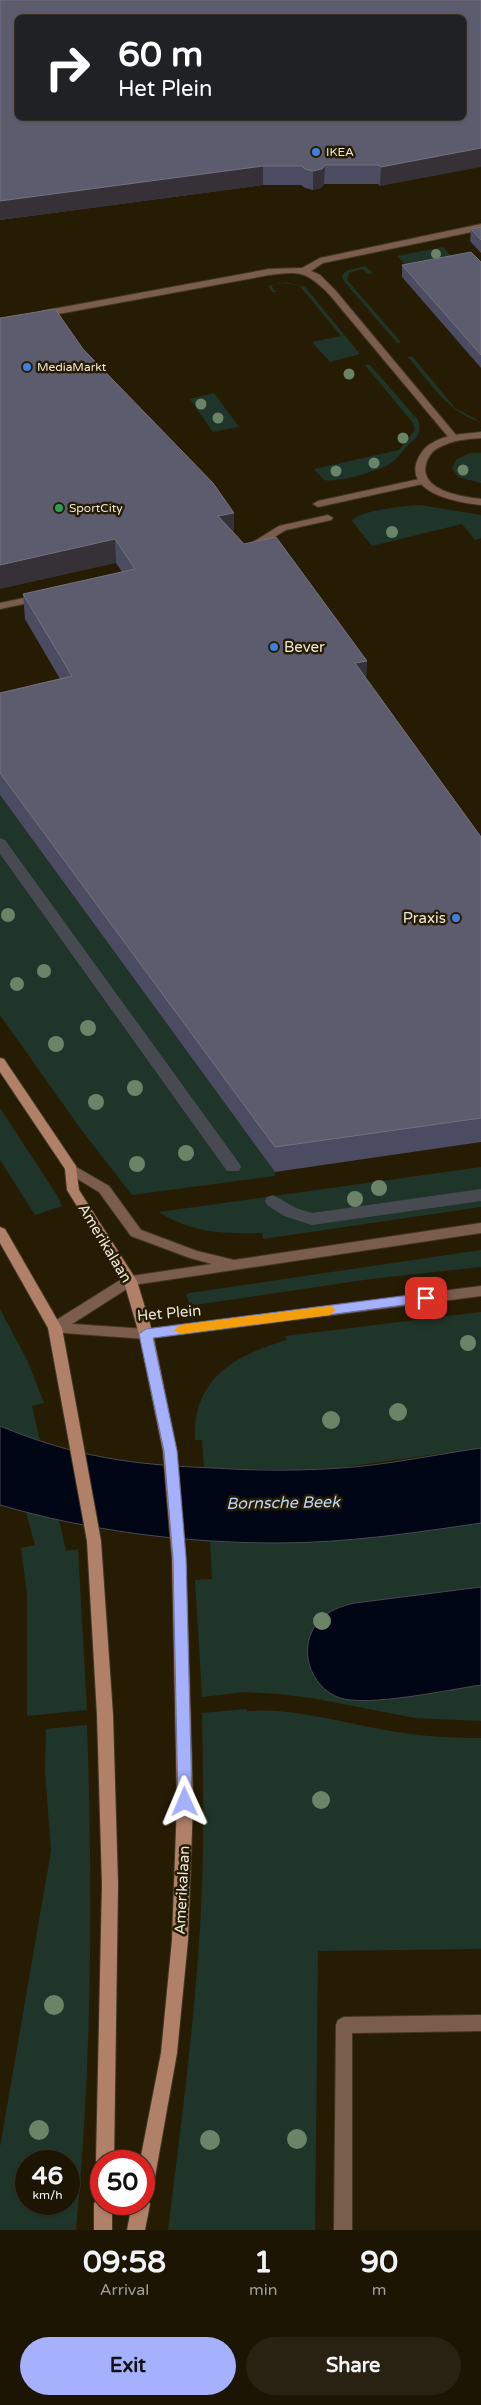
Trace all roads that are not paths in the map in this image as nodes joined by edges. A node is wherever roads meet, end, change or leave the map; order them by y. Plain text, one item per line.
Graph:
1 (481, 227) edge
2 (304, 271) junction
3 (30, 316) edge
4 (481, 435) edge
5 (453, 437) junction
6 (424, 481) junction
7 (481, 502) edge
8 (318, 504) dead end
9 (328, 518) dead end
10 (238, 552) edge
11 (49, 595) edge
12 (0, 606) edge
13 (0, 1062) edge
14 (70, 1169) junction
15 (481, 1228) edge
16 (0, 1232) edge
17 (236, 1264) junction
18 (130, 1281) junction
19 (481, 1292) edge
20 (55, 1328) junction
21 (146, 1334) junction
22 (481, 2024) edge
23 (104, 2150) edge
24 (151, 2150) edge
25 (103, 2215) edge
26 (139, 2215) edge
27 (103, 2230) edge
28 (136, 2230) edge
29 (342, 2230) edge

1 - 2 street
2 - 3 street
2 - 5 street
4 - 5 street
5 - 6 street
6 - 7 street
6 - 8 street
9 - 10 street
11 - 12 street
13 - 14 main road, Amerikalaan
14 - 17 street
14 - 18 main road, Amerikalaan
15 - 17 street
16 - 20 main road
17 - 18 street
18 - 20 street
18 - 21 main road, Amerikalaan
19 - 21 street, Het Plein
20 - 21 street, Het Plein
20 - 23 main road
21 - 24 main road, Amerikalaan
22 - 29 street
25 - 27 main road
26 - 28 main road

